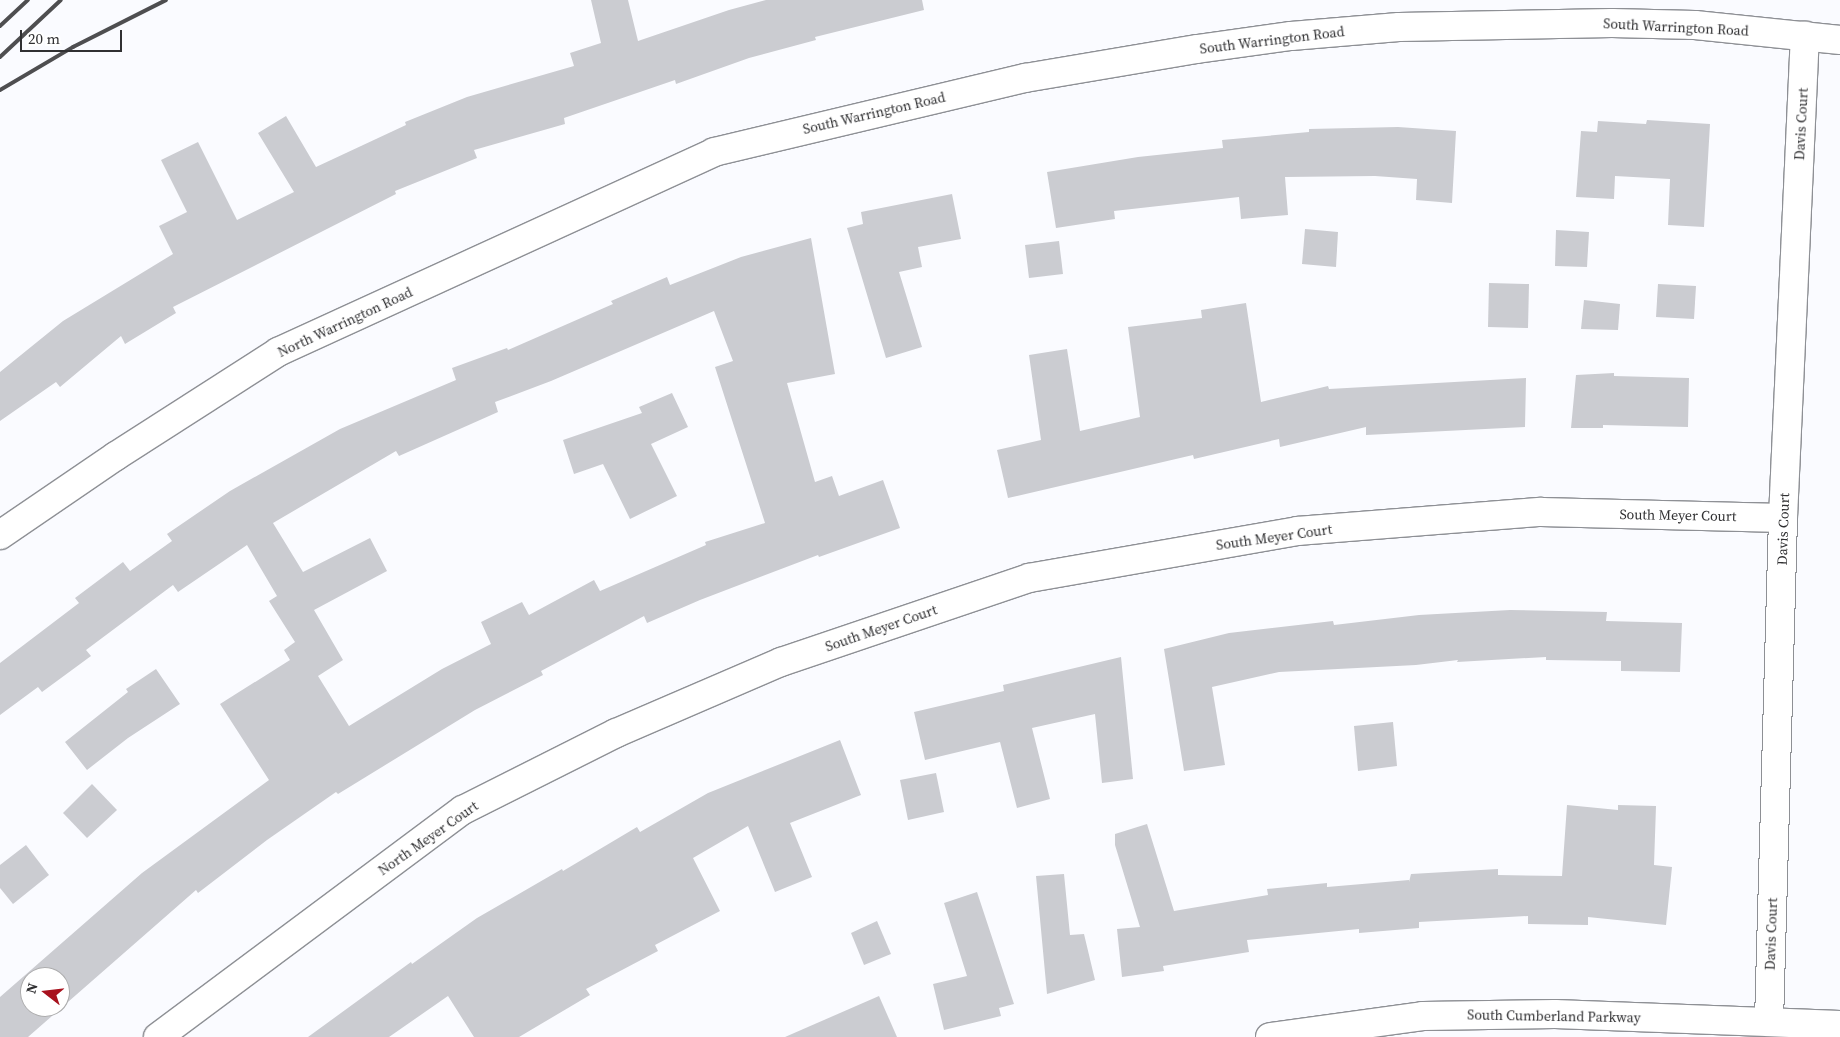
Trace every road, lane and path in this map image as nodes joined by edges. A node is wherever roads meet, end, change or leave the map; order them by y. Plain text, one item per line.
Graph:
1 (1805, 36) junction
2 (1840, 40) edge
3 (714, 152) joint
4 (1783, 518) junction
5 (0, 535) edge
6 (781, 662) joint
7 (1769, 1022) junction
8 (1840, 1025) edge
9 (158, 1037) edge
10 (1270, 1037) edge

1 - 2 street, South Warrington Road
1 - 3 street, South Warrington Road
1 - 4 street, Davis Court
3 - 5 street, North Warrington Road
4 - 6 street, South Meyer Court
4 - 7 street, Davis Court
6 - 9 street, North Meyer Court
7 - 8 street, South Cumberland Parkway
7 - 10 street, South Cumberland Parkway

